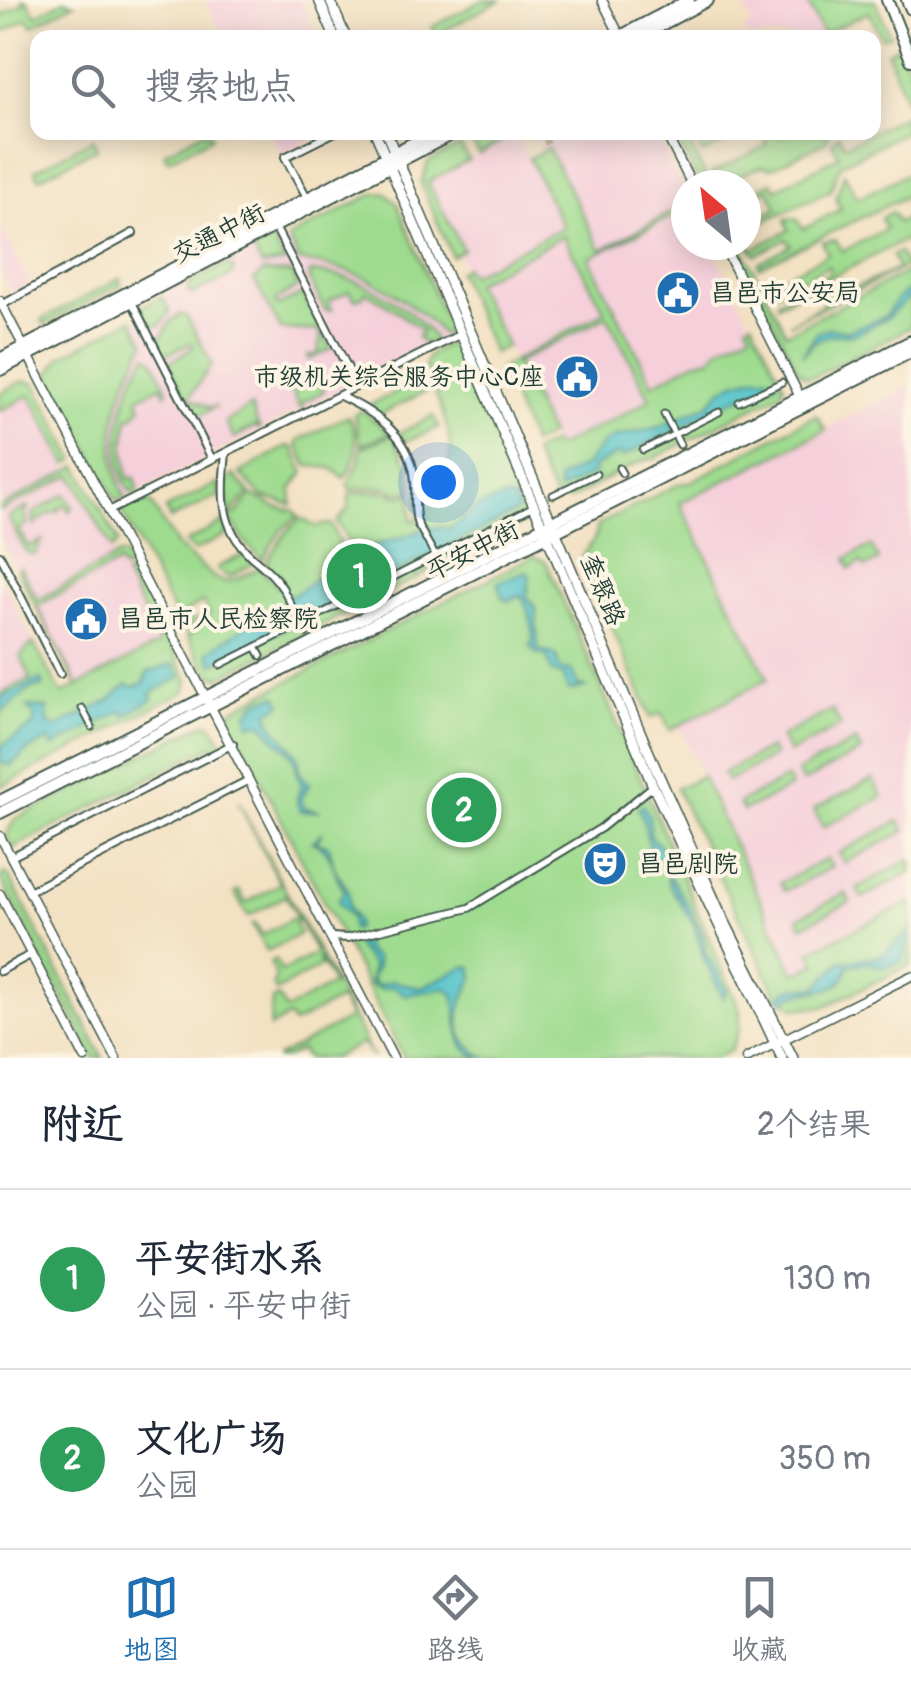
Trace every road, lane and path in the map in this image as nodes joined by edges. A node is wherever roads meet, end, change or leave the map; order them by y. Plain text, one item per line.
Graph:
1 (319, 0) edge
2 (330, 0) edge
3 (602, 0) edge
4 (689, 0) edge
5 (708, 0) edge
6 (887, 0) edge
7 (907, 0) edge
8 (911, 8) edge
9 (332, 30) edge
10 (343, 30) edge
11 (617, 30) edge
12 (633, 30) edge
13 (652, 30) edge
14 (911, 60) edge
15 (319, 140) edge
16 (380, 140) edge
17 (388, 140) edge
18 (422, 140) edge
19 (438, 140) edge
20 (669, 140) edge
21 (393, 160) junction
22 (684, 170) edge
23 (308, 198) junction
24 (276, 227) junction
25 (134, 232) dead end
26 (731, 260) edge
27 (132, 302) junction
28 (1, 304) edge
29 (461, 334) junction
30 (911, 341) edge
31 (26, 351) junction
32 (911, 352) edge
33 (0, 358) edge
34 (0, 370) edge
35 (782, 382) dead end
36 (357, 386) junction
37 (338, 396) junction
38 (802, 401) junction
39 (739, 402) dead end
40 (718, 412) dead end
41 (664, 414) dead end
42 (674, 435) junction
43 (680, 445) dead end
44 (643, 450) dead end
45 (226, 452) junction
46 (212, 460) junction
47 (596, 474) dead end
48 (553, 495) dead end
49 (534, 506) junction
50 (111, 510) junction
51 (418, 524) joint
52 (550, 529) junction
53 (486, 530) junction
54 (492, 540) dead end
55 (0, 555) edge
56 (435, 556) junction
57 (441, 566) dead end
58 (284, 589) joint
59 (369, 589) junction
60 (374, 599) dead end
61 (301, 624) junction
62 (306, 633) dead end
63 (256, 646) junction
64 (261, 656) dead end
65 (220, 665) dead end
66 (60, 674) dead end
67 (209, 701) junction
68 (84, 711) dead end
69 (92, 727) dead end
70 (233, 744) junction
71 (250, 779) junction
72 (652, 786) junction
73 (0, 801) edge
74 (0, 813) edge
75 (0, 836) edge
76 (11, 857) junction
77 (29, 891) junction
78 (0, 894) edge
79 (331, 936) junction
80 (32, 954) junction
81 (0, 971) edge
82 (911, 976) edge
83 (779, 1042) junction
84 (85, 1058) edge
85 (116, 1058) edge
86 (393, 1058) edge
87 (746, 1058) edge
88 (782, 1058) edge
89 (792, 1058) edge

1 - 9 main road
2 - 10 main road
3 - 11 street
4 - 12 main road
5 - 13 main road
6 - 14 main road
7 - 8 main road
15 - 23 street
16 - 21 main road, 奎聚路
17 - 21 main road, 奎聚路
18 - 21 main road, 交通中街
19 - 21 main road, 交通中街
20 - 22 street
21 - 23 main road, 交通中街
21 - 24 main road, 交通中街
21 - 29 main road, 奎聚路
21 - 52 main road, 奎聚路
23 - 31 main road, 交通中街
24 - 27 main road, 交通中街
24 - 36 street
25 - 28 street
26 - 38 street
27 - 31 main road, 交通中街
27 - 46 street
28 - 31 street
29 - 36 street
29 - 49 main road, 奎聚路
30 - 38 main road, 平安中街
31 - 33 main road, 交通中街
31 - 34 main road, 交通中街
31 - 50 street
32 - 38 main road, 平安中街
35 - 39 street
36 - 37 street
37 - 45 street
37 - 51 street
38 - 52 main road, 平安中街
40 - 42 street
41 - 42 street
42 - 43 street
42 - 44 street
45 - 46 street
45 - 58 street
46 - 50 street
47 - 48 street
49 - 52 main road, 奎聚路
49 - 53 street
50 - 67 street
51 - 56 street
52 - 67 main road, 平安中街
52 - 72 main road, 奎聚路
52 - 83 main road, 奎聚路
53 - 54 street
53 - 56 street
55 - 66 street
56 - 57 street
56 - 59 street
58 - 61 street
59 - 60 street
59 - 61 street
61 - 62 street
61 - 63 street
63 - 64 street
63 - 65 street
67 - 70 street
67 - 73 main road, 平安中街
67 - 74 main road, 平安中街
68 - 69 street
70 - 71 street
70 - 76 street
71 - 77 street
71 - 79 street
72 - 79 street
72 - 83 main road, 奎聚路
75 - 76 street
76 - 77 street
77 - 85 street
78 - 80 street
79 - 86 street
80 - 81 street
80 - 84 street
82 - 83 street
83 - 87 street
83 - 88 main road, 奎聚路
83 - 89 main road, 奎聚路

